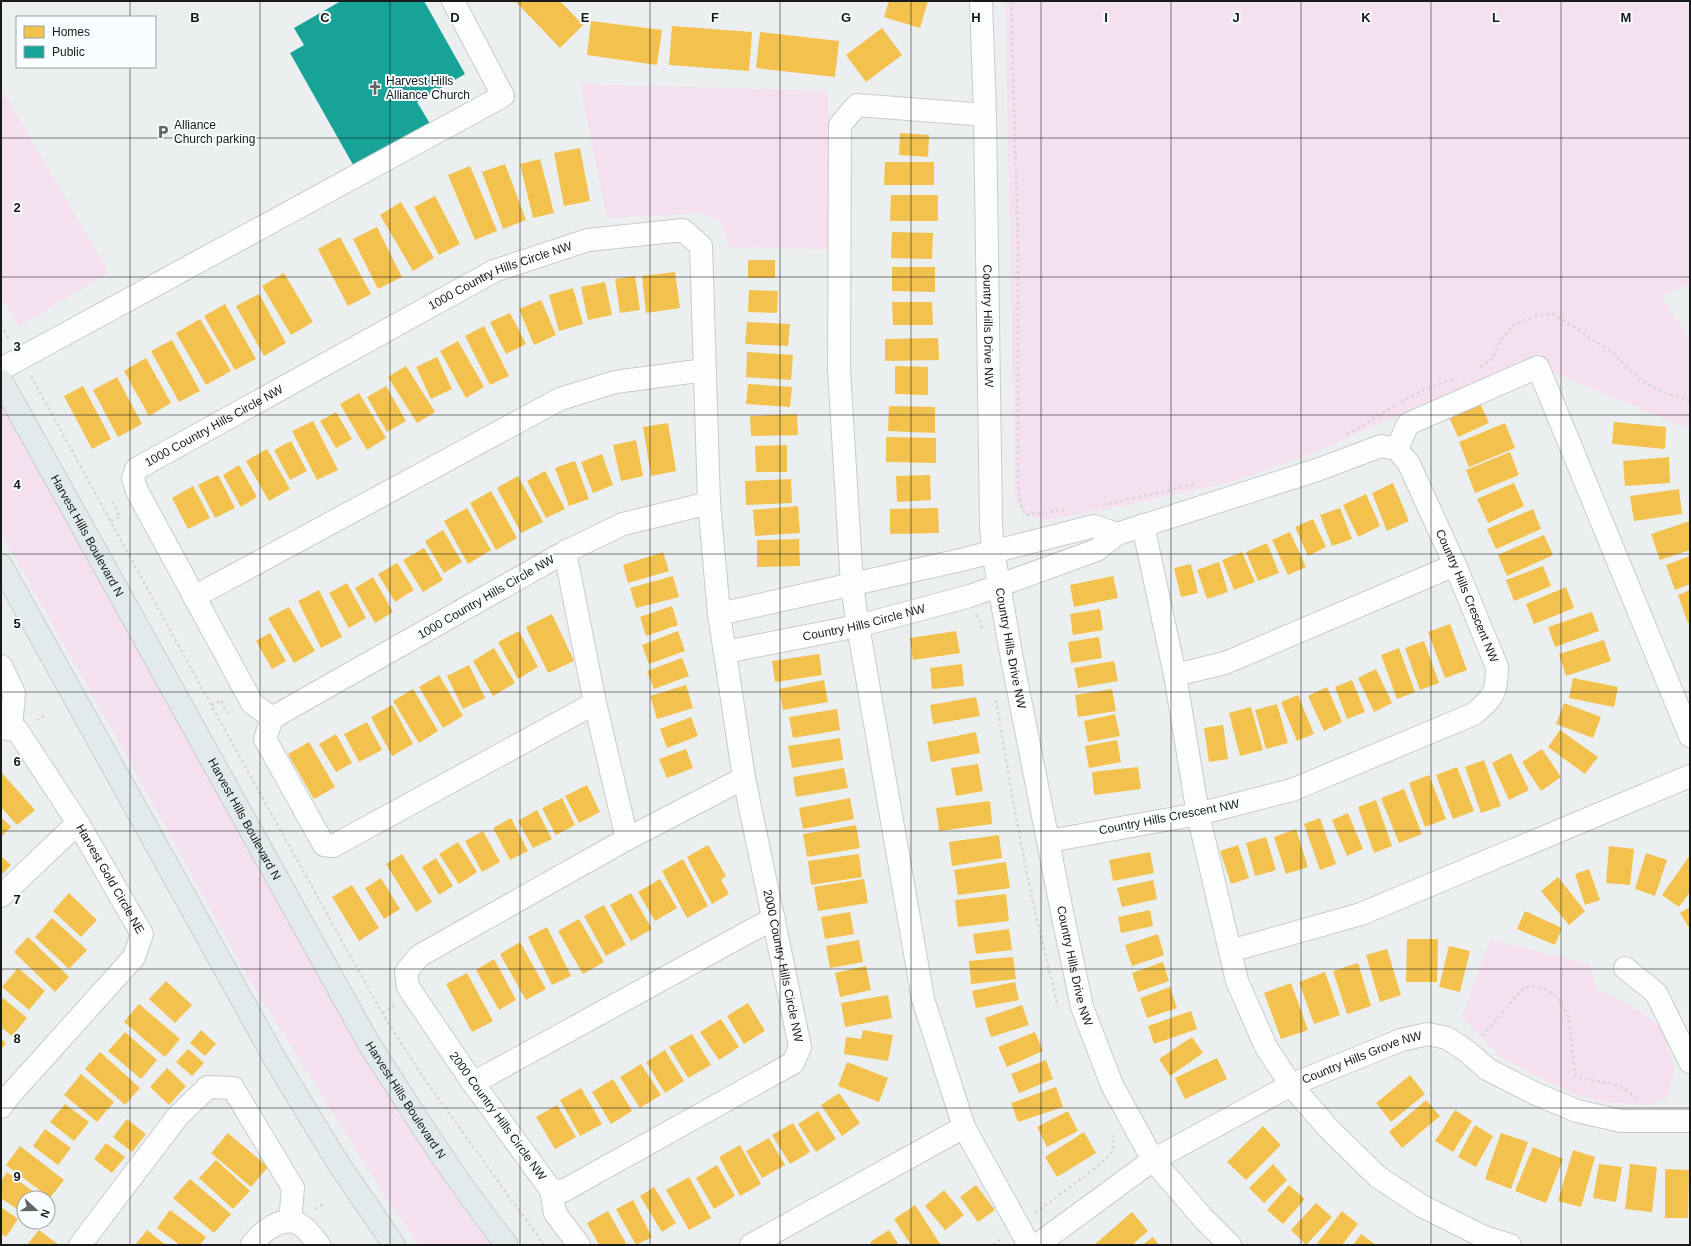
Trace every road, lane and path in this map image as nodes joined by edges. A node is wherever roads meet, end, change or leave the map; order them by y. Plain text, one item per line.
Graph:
1 (453, 1) edge
2 (981, 1) edge
3 (1011, 1) edge
4 (985, 115) junction
5 (1, 326) edge
6 (21, 359) junction
7 (1, 369) edge
8 (705, 370) junction
9 (1474, 370) dead end
10 (1463, 374) dead end
11 (1, 380) edge
12 (1690, 400) edge
13 (1345, 434) dead end
14 (1397, 449) junction
15 (1198, 484) dead end
16 (709, 503) junction
17 (1096, 506) dead end
18 (1066, 510) dead end
19 (1143, 525) junction
20 (1117, 534) junction
21 (993, 551) junction
22 (566, 552) junction
23 (1, 565) edge
24 (1455, 565) junction
25 (852, 585) junction
26 (999, 585) junction
27 (194, 597) junction
28 (973, 612) dead end
29 (719, 614) junction
30 (858, 626) junction
31 (984, 635) dead end
32 (725, 652) junction
33 (1, 666) edge
34 (1175, 675) junction
35 (995, 694) dead end
36 (595, 704) junction
37 (272, 718) junction
38 (6, 728) edge
39 (1690, 736) edge
40 (1690, 776) edge
41 (744, 778) junction
42 (1198, 814) junction
43 (78, 823) junction
44 (627, 839) junction
45 (1049, 841) junction
46 (1, 896) edge
47 (774, 918) junction
48 (1230, 951) junction
49 (1626, 968) dead end
50 (1059, 1011) dead end
51 (1468, 1052) junction
52 (1690, 1062) edge
53 (473, 1084) junction
54 (1291, 1085) junction
55 (1, 1106) edge
56 (1639, 1121) junction
57 (1690, 1121) edge
58 (964, 1127) junction
59 (1112, 1131) dead end
60 (1153, 1160) junction
61 (551, 1190) junction
62 (290, 1221) junction
63 (1018, 1226) junction
64 (80, 1245) edge
65 (252, 1245) edge
66 (320, 1245) edge
67 (394, 1245) edge
68 (507, 1245) edge
69 (544, 1245) edge
70 (579, 1245) edge
71 (751, 1245) edge
72 (993, 1245) edge
73 (1028, 1245) edge
74 (1037, 1245) edge
75 (1230, 1245) edge
76 (1510, 1245) edge

1 - 6 street
2 - 4 street, Country Hills Drive NW
3 - 18 path
4 - 21 street, Country Hills Drive NW
4 - 25 street
5 - 6 path
6 - 7 street
6 - 69 path
8 - 16 street, 1000 Country Hills Circle NW
8 - 27 street
8 - 27 street, 1000 Country Hills Circle NW
9 - 12 path
10 - 13 path
11 - 68 main road, Harvest Hills Boulevard N
14 - 19 street
14 - 24 street, Country Hills Crescent NW
14 - 39 street
15 - 17 path
16 - 22 street, 1000 Country Hills Circle NW
16 - 29 street, 1000 Country Hills Circle NW
19 - 20 street
19 - 34 street
20 - 21 street
20 - 26 street
21 - 25 street
21 - 26 street, Country Hills Drive NW
22 - 36 street
22 - 37 street, 1000 Country Hills Circle NW
23 - 67 main road
24 - 34 street
24 - 42 street, Country Hills Crescent NW
25 - 29 street
25 - 30 street
26 - 30 street, Country Hills Circle NW
26 - 45 street, Country Hills Drive NW
27 - 37 street, 1000 Country Hills Circle NW
28 - 31 path
29 - 32 street, 2000 Country Hills Circle NW
30 - 32 street, Country Hills Circle NW
30 - 58 street
32 - 41 street, 2000 Country Hills Circle NW
33 - 38 street
34 - 42 street
35 - 50 path
36 - 37 street
36 - 44 street
38 - 43 street, Harvest Gold Circle NE
40 - 48 street
41 - 44 street, 2000 Country Hills Circle NW
41 - 47 street, 2000 Country Hills Circle NW
42 - 45 street, Country Hills Crescent NW
42 - 48 street
43 - 46 street
43 - 55 street, Harvest Gold Circle NE
44 - 53 street, 2000 Country Hills Circle NW
45 - 60 street, Country Hills Drive NW
47 - 53 street
47 - 61 street, 2000 Country Hills Circle NW
48 - 54 street
49 - 52 street
51 - 54 street, Country Hills Grove NW
51 - 56 street, Country Hills Grove NW
51 - 56 path
53 - 61 street, 2000 Country Hills Circle NW
54 - 60 street, Country Hills Grove NW
54 - 76 street
56 - 57 street, Country Hills Grove NW
58 - 63 street
58 - 71 street
59 - 63 path
60 - 74 street, Country Hills Grove NW
60 - 75 street, Country Hills Drive NW
61 - 70 street
62 - 64 street
62 - 65 street
62 - 66 street
63 - 72 path
63 - 73 street

